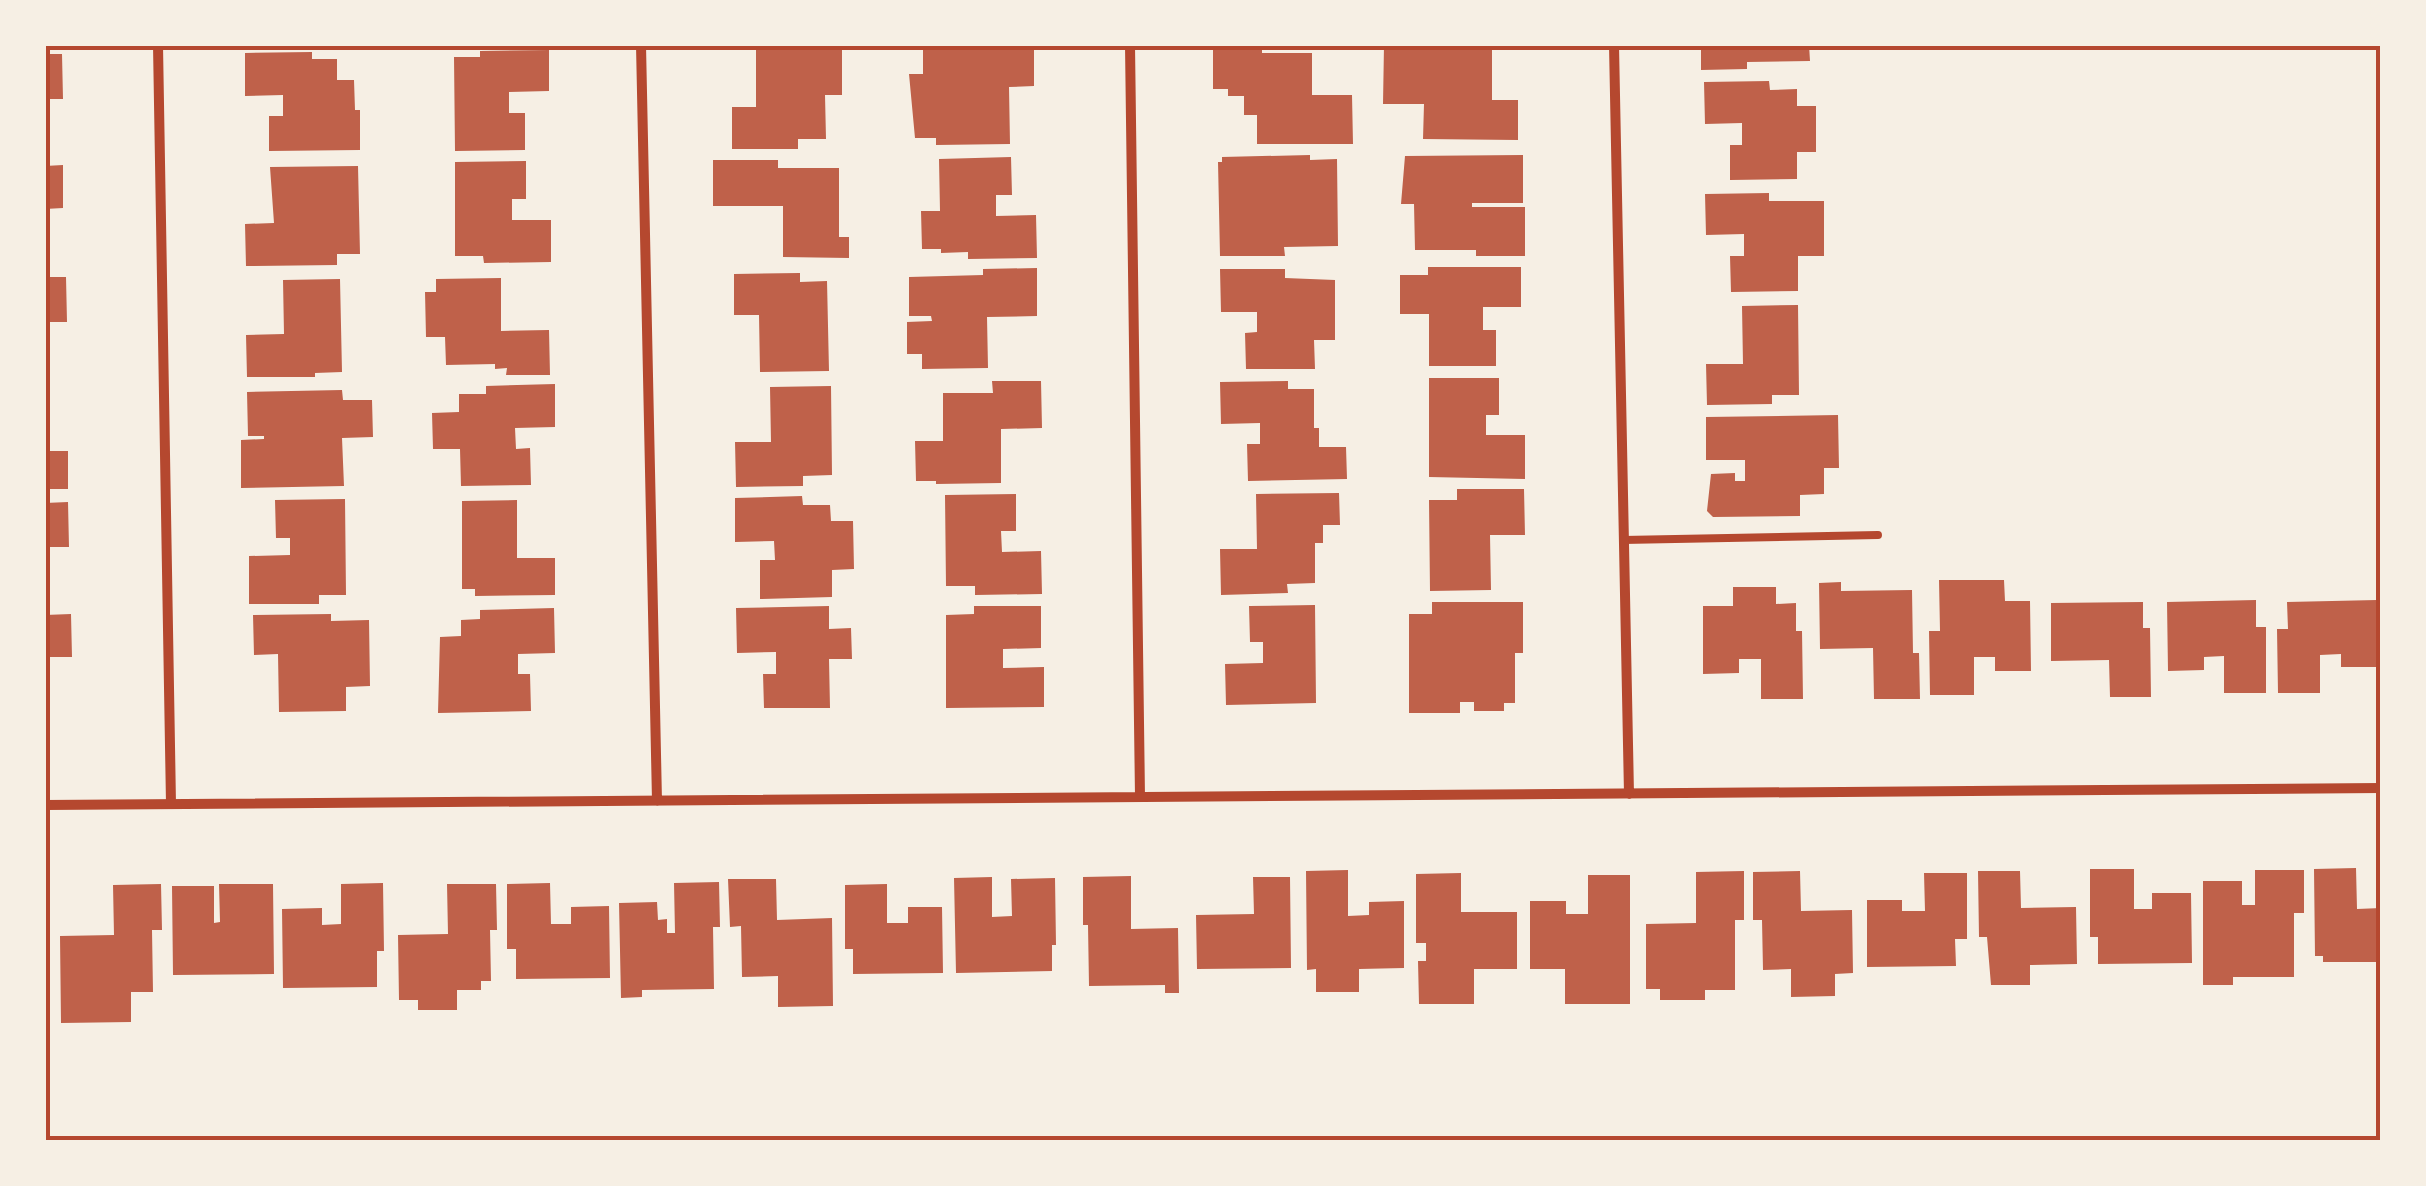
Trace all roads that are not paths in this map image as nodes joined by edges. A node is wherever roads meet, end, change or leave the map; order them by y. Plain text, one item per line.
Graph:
1 (158, 45) edge
2 (641, 45) edge
3 (1130, 45) edge
4 (1614, 45) edge
5 (1878, 535) dead end
6 (1624, 540) junction
7 (2381, 788) edge
8 (1628, 794) junction
9 (1140, 797) junction
10 (657, 801) junction
11 (170, 804) junction
12 (45, 805) edge

1 - 11 street
2 - 10 street
3 - 9 street
4 - 6 street
5 - 6 lane
6 - 8 street
7 - 8 street
8 - 9 street
9 - 10 street
10 - 11 street
11 - 12 street

